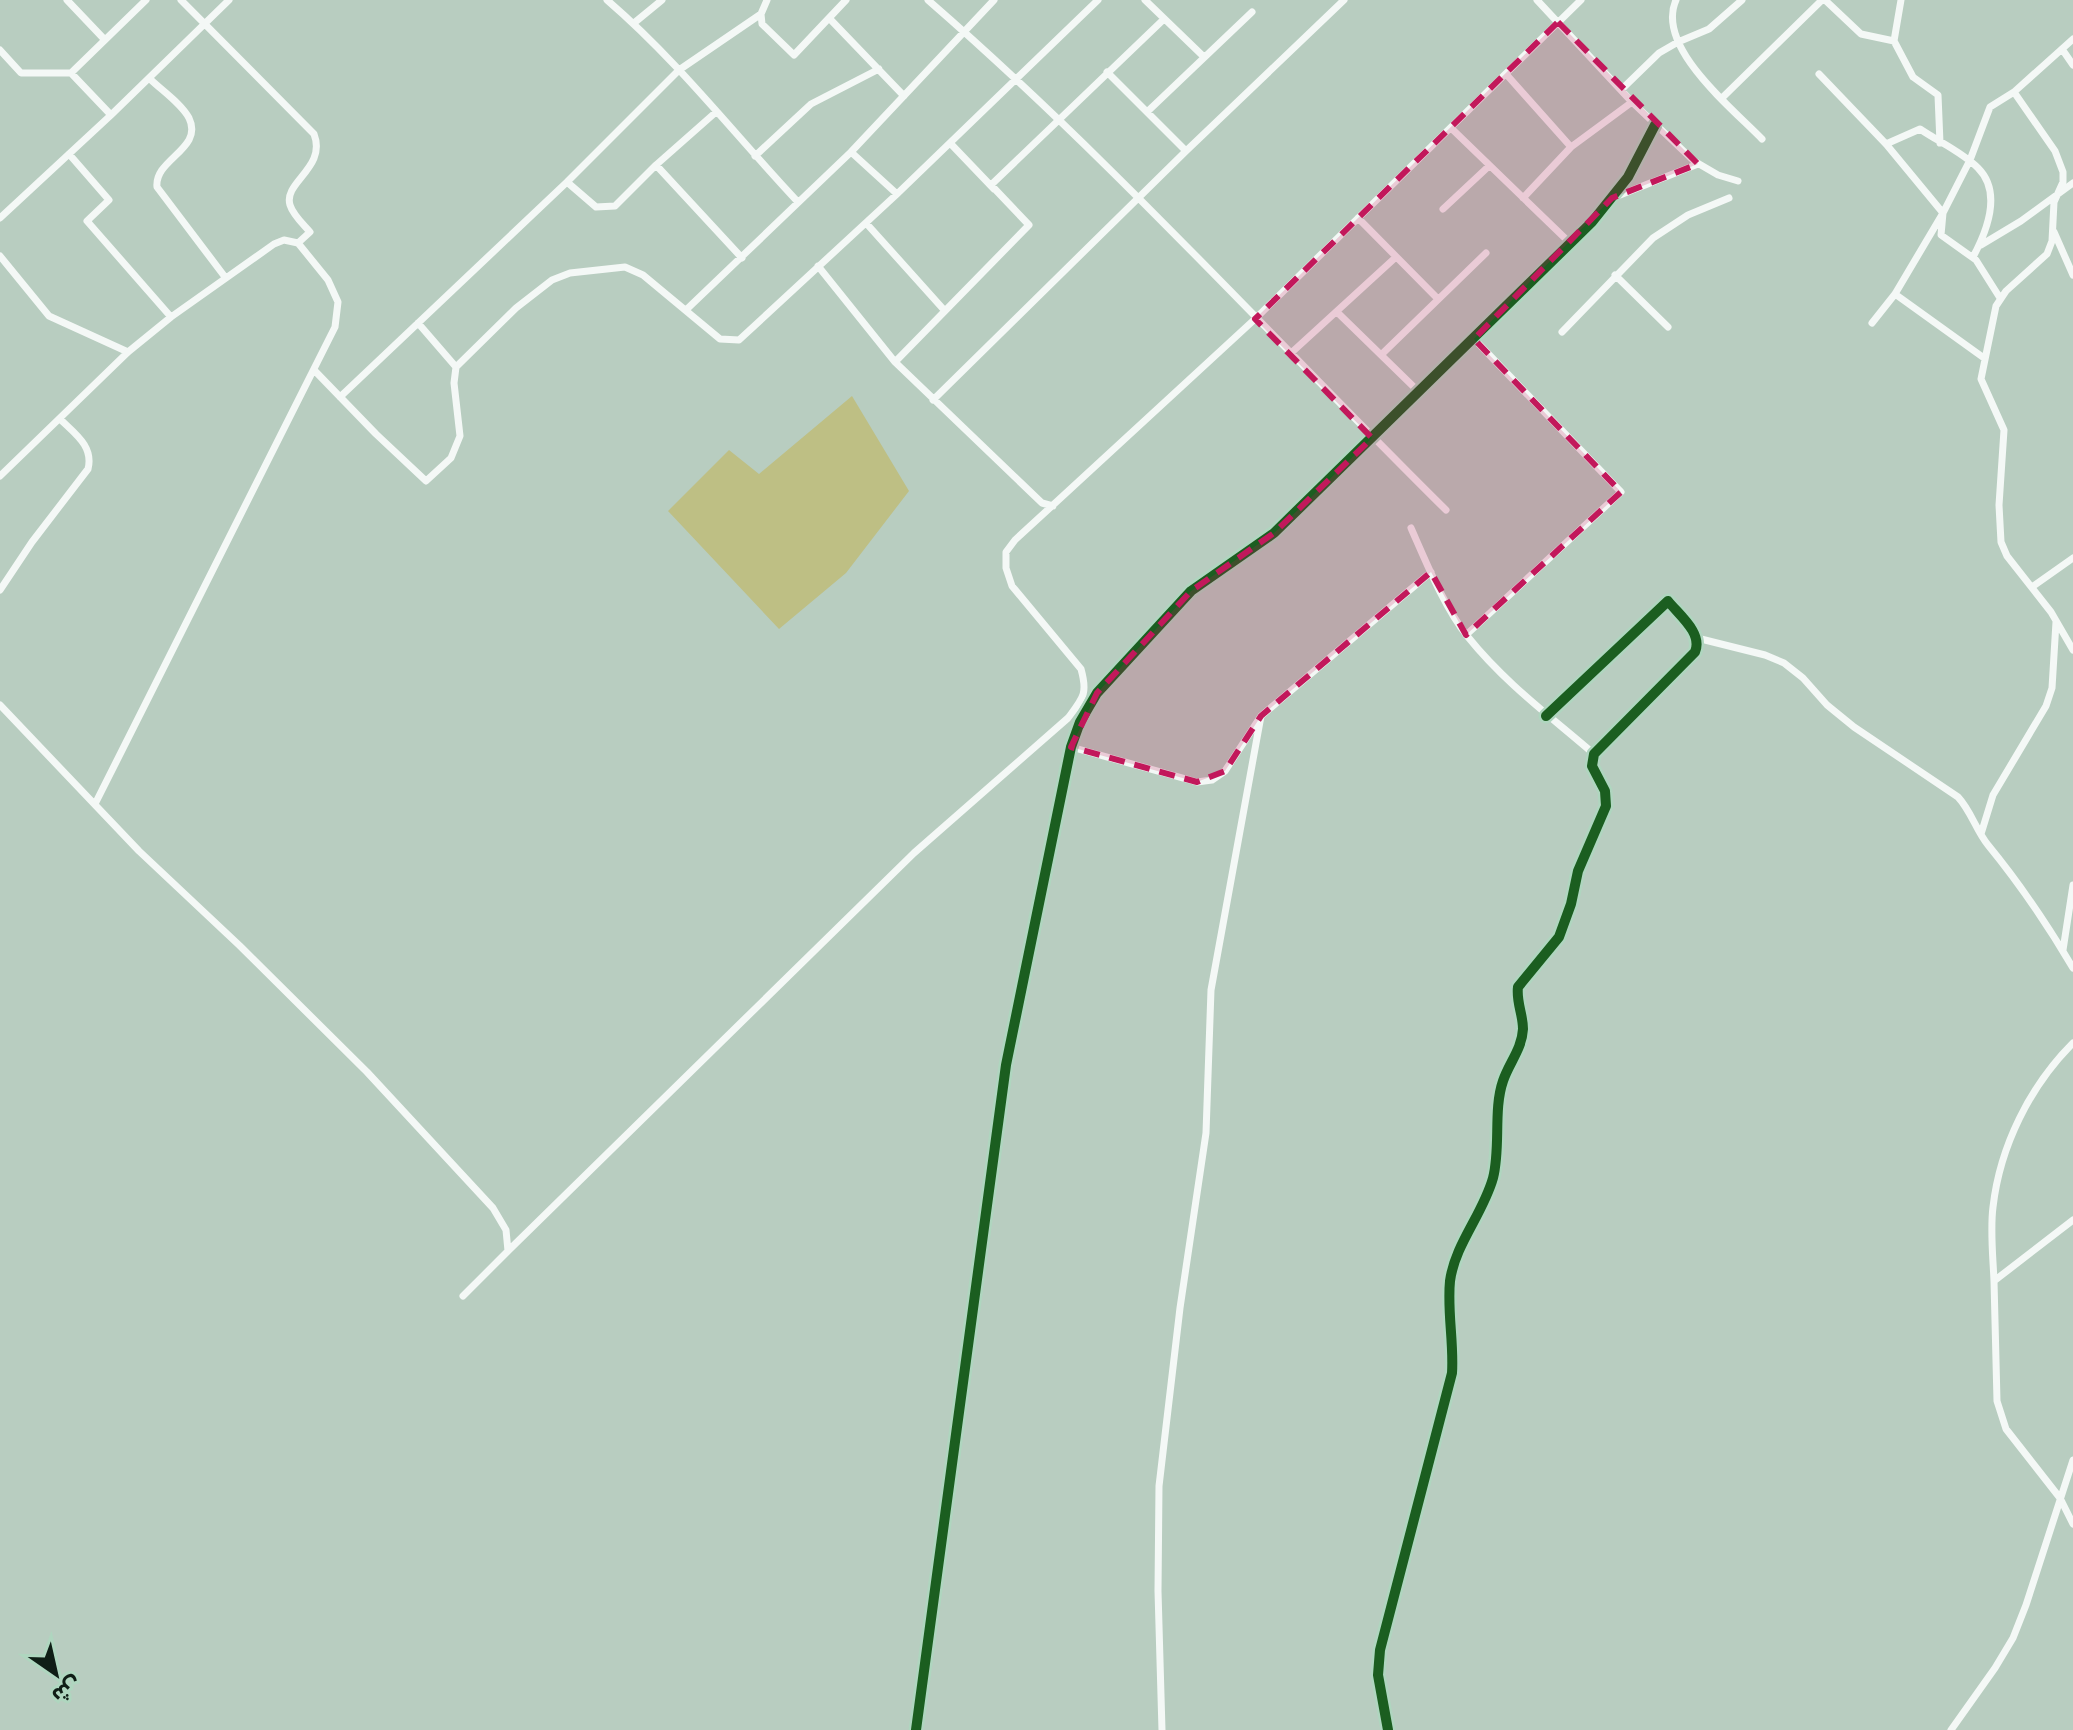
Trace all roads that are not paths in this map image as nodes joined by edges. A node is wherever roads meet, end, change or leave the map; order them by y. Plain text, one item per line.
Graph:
1 (67, 0) edge
2 (146, 0) edge
3 (181, 0) edge
4 (229, 0) edge
5 (607, 0) edge
6 (662, 0) edge
7 (767, 0) edge
8 (846, 0) edge
9 (928, 0) edge
10 (994, 0) edge
11 (1098, 0) edge
12 (1145, 0) edge
13 (1537, 0) edge
14 (1581, 0) edge
15 (1676, 0) edge
16 (1823, 0) edge
17 (1901, 0) edge
18 (1340, 1) edge
19 (1739, 1) edge
20 (1252, 12) dead end
21 (761, 14) junction
22 (829, 18) junction
23 (1164, 19) junction
24 (1558, 22) junction
25 (204, 23) junction
26 (634, 23) junction
27 (965, 32) junction
28 (2073, 39) edge
29 (105, 40) junction
30 (1894, 41) junction
31 (1678, 42) junction
32 (2062, 49) junction
33 (0, 50) edge
34 (1203, 56) junction
35 (2073, 65) edge
36 (879, 69) junction
37 (679, 70) junction
38 (1107, 72) junction
39 (71, 73) junction
40 (1506, 74) junction
41 (1819, 74) dead end
42 (149, 78) junction
43 (1016, 79) junction
44 (1621, 90) junction
45 (2014, 92) junction
46 (904, 96) junction
47 (1722, 98) junction
48 (1632, 102) junction
49 (716, 112) junction
50 (1147, 112) junction
51 (111, 115) junction
52 (1057, 119) junction
53 (1655, 125) junction
54 (1451, 128) junction
55 (1762, 139) dead end
56 (950, 143) junction
57 (1940, 143) junction
58 (1886, 144) junction
59 (1571, 147) junction
60 (1186, 151) junction
61 (851, 152) junction
62 (69, 154) junction
63 (755, 156) junction
64 (1970, 160) junction
65 (1698, 164) junction
66 (656, 165) junction
67 (1489, 166) junction
68 (1738, 181) dead end
69 (567, 182) junction
70 (2073, 183) edge
71 (2059, 193) junction
72 (897, 194) junction
73 (1523, 198) junction
74 (1612, 198) junction
75 (1729, 198) dead end
76 (1138, 199) junction
77 (798, 202) junction
78 (1443, 209) dead end
79 (1943, 213) junction
80 (0, 218) edge
81 (1358, 218) junction
82 (866, 223) junction
83 (1029, 225) junction
84 (2053, 230) junction
85 (298, 243) junction
86 (1571, 244) junction
87 (1979, 246) junction
88 (1486, 253) dead end
89 (0, 256) edge
90 (1396, 257) junction
91 (1973, 257) junction
92 (742, 258) junction
93 (818, 266) junction
94 (1615, 275) junction
95 (2073, 275) edge
96 (225, 277) junction
97 (1895, 294) junction
98 (2000, 298) junction
99 (1438, 299) junction
100 (687, 309) junction
101 (945, 311) junction
102 (1338, 313) junction
103 (171, 317) junction
104 (1255, 319) junction
105 (418, 323) junction
106 (1872, 323) dead end
107 (1668, 327) dead end
108 (1562, 332) dead end
109 (1474, 339) junction
110 (128, 352) junction
111 (1290, 354) junction
112 (1382, 354) junction
113 (1984, 358) junction
114 (895, 362) junction
115 (456, 367) junction
116 (314, 370) junction
117 (1419, 392) junction
118 (340, 397) junction
119 (933, 400) junction
120 (60, 419) junction
121 (1372, 438) junction
122 (0, 476) edge
123 (1053, 506) junction
124 (1446, 510) dead end
125 (1411, 528) dead end
126 (2073, 558) edge
127 (1431, 572) junction
128 (2032, 587) junction
129 (0, 590) edge
130 (2056, 622) junction
131 (1466, 635) junction
132 (1697, 638) junction
133 (2073, 650) edge
134 (0, 705) edge
135 (1261, 716) junction
136 (1546, 716) junction
137 (1071, 747) junction
138 (1594, 754) junction
139 (95, 804) junction
140 (1981, 834) junction
141 (2073, 885) edge
142 (2062, 950) junction
143 (2073, 968) edge
144 (2073, 1043) edge
145 (2073, 1220) edge
146 (508, 1251) junction
147 (1994, 1281) junction
148 (463, 1296) dead end
149 (2073, 1460) edge
150 (2060, 1498) junction
151 (2073, 1524) edge
152 (916, 1730) edge
153 (1162, 1730) edge
154 (1388, 1730) edge
155 (1951, 1730) edge

1 - 29 street
2 - 29 street
3 - 25 street
4 - 25 street
5 - 26 street
6 - 26 street
7 - 21 street
8 - 22 street
9 - 27 street
10 - 27 street
11 - 43 street
12 - 23 street
13 - 24 street
14 - 24 street
15 - 31 street
16 - 30 street
16 - 47 street
17 - 30 street
18 - 60 street
19 - 31 street
20 - 34 street
21 - 22 street
21 - 37 street
22 - 36 street
23 - 34 street
23 - 38 street
24 - 40 street
24 - 44 street
25 - 42 street
25 - 85 street
26 - 37 street
27 - 43 street
27 - 46 street
28 - 32 street
29 - 39 street
30 - 57 street
31 - 44 street
31 - 47 street
32 - 35 street
32 - 45 street
33 - 39 street
34 - 50 street
36 - 46 street
36 - 63 street
37 - 49 street
37 - 69 street
38 - 50 street
38 - 52 street
39 - 51 street
40 - 54 street
40 - 59 street
41 - 58 street
42 - 51 street
42 - 96 street
43 - 52 street
43 - 56 street
44 - 48 street
45 - 64 street
45 - 71 street
46 - 61 street
47 - 55 street
48 - 53 street
48 - 59 street
49 - 63 street
49 - 66 street
50 - 60 street
51 - 62 street
52 - 76 street
52 - 83 street
53 - 65 street
53 - 74 street
54 - 67 street
54 - 81 street
56 - 72 street
56 - 83 street
57 - 58 street
57 - 64 street
58 - 79 street
59 - 73 street
60 - 76 street
61 - 72 street
61 - 77 street
62 - 80 street
62 - 103 street
63 - 77 street
64 - 79 street
64 - 87 street
65 - 68 street
65 - 74 street
66 - 69 street
66 - 92 street
67 - 73 street
67 - 78 street
69 - 105 street
70 - 71 street
71 - 84 street
71 - 87 street
72 - 82 street
73 - 86 street
74 - 86 street
75 - 94 street
76 - 104 street
76 - 119 street
77 - 92 street
79 - 91 street
79 - 97 street
81 - 90 street
81 - 104 street
82 - 93 street
82 - 101 street
83 - 101 street
84 - 95 street
84 - 98 street
85 - 96 street
85 - 116 street
86 - 109 street
87 - 91 street
88 - 99 street
89 - 110 street
90 - 99 street
90 - 102 street
91 - 98 street
92 - 100 street
93 - 100 street
93 - 114 street
94 - 107 street
94 - 108 street
96 - 103 street
97 - 106 street
97 - 113 street
98 - 113 street
99 - 112 street
100 - 115 street
101 - 114 street
102 - 111 street
102 - 112 street
103 - 110 street
104 - 111 street
104 - 123 street
105 - 115 street
105 - 118 street
109 - 117 street
109 - 131 street
110 - 120 street
111 - 121 street
112 - 117 street
113 - 128 street
114 - 119 street
115 - 118 street
116 - 118 street
116 - 139 street
117 - 121 street
119 - 123 street
120 - 122 street
120 - 129 street
121 - 124 street
121 - 137 street
123 - 146 street
125 - 127 street
126 - 128 street
127 - 131 street
127 - 135 street
128 - 130 street
130 - 133 street
130 - 140 street
131 - 136 street
132 - 136 street
132 - 138 street
132 - 140 street
134 - 139 street
135 - 137 street
135 - 153 street
136 - 138 street
137 - 152 street
138 - 154 street
139 - 146 street
140 - 142 street
141 - 142 street
142 - 143 street
144 - 147 street
145 - 147 street
146 - 148 street
147 - 150 street
149 - 150 street
150 - 151 street
150 - 155 street

